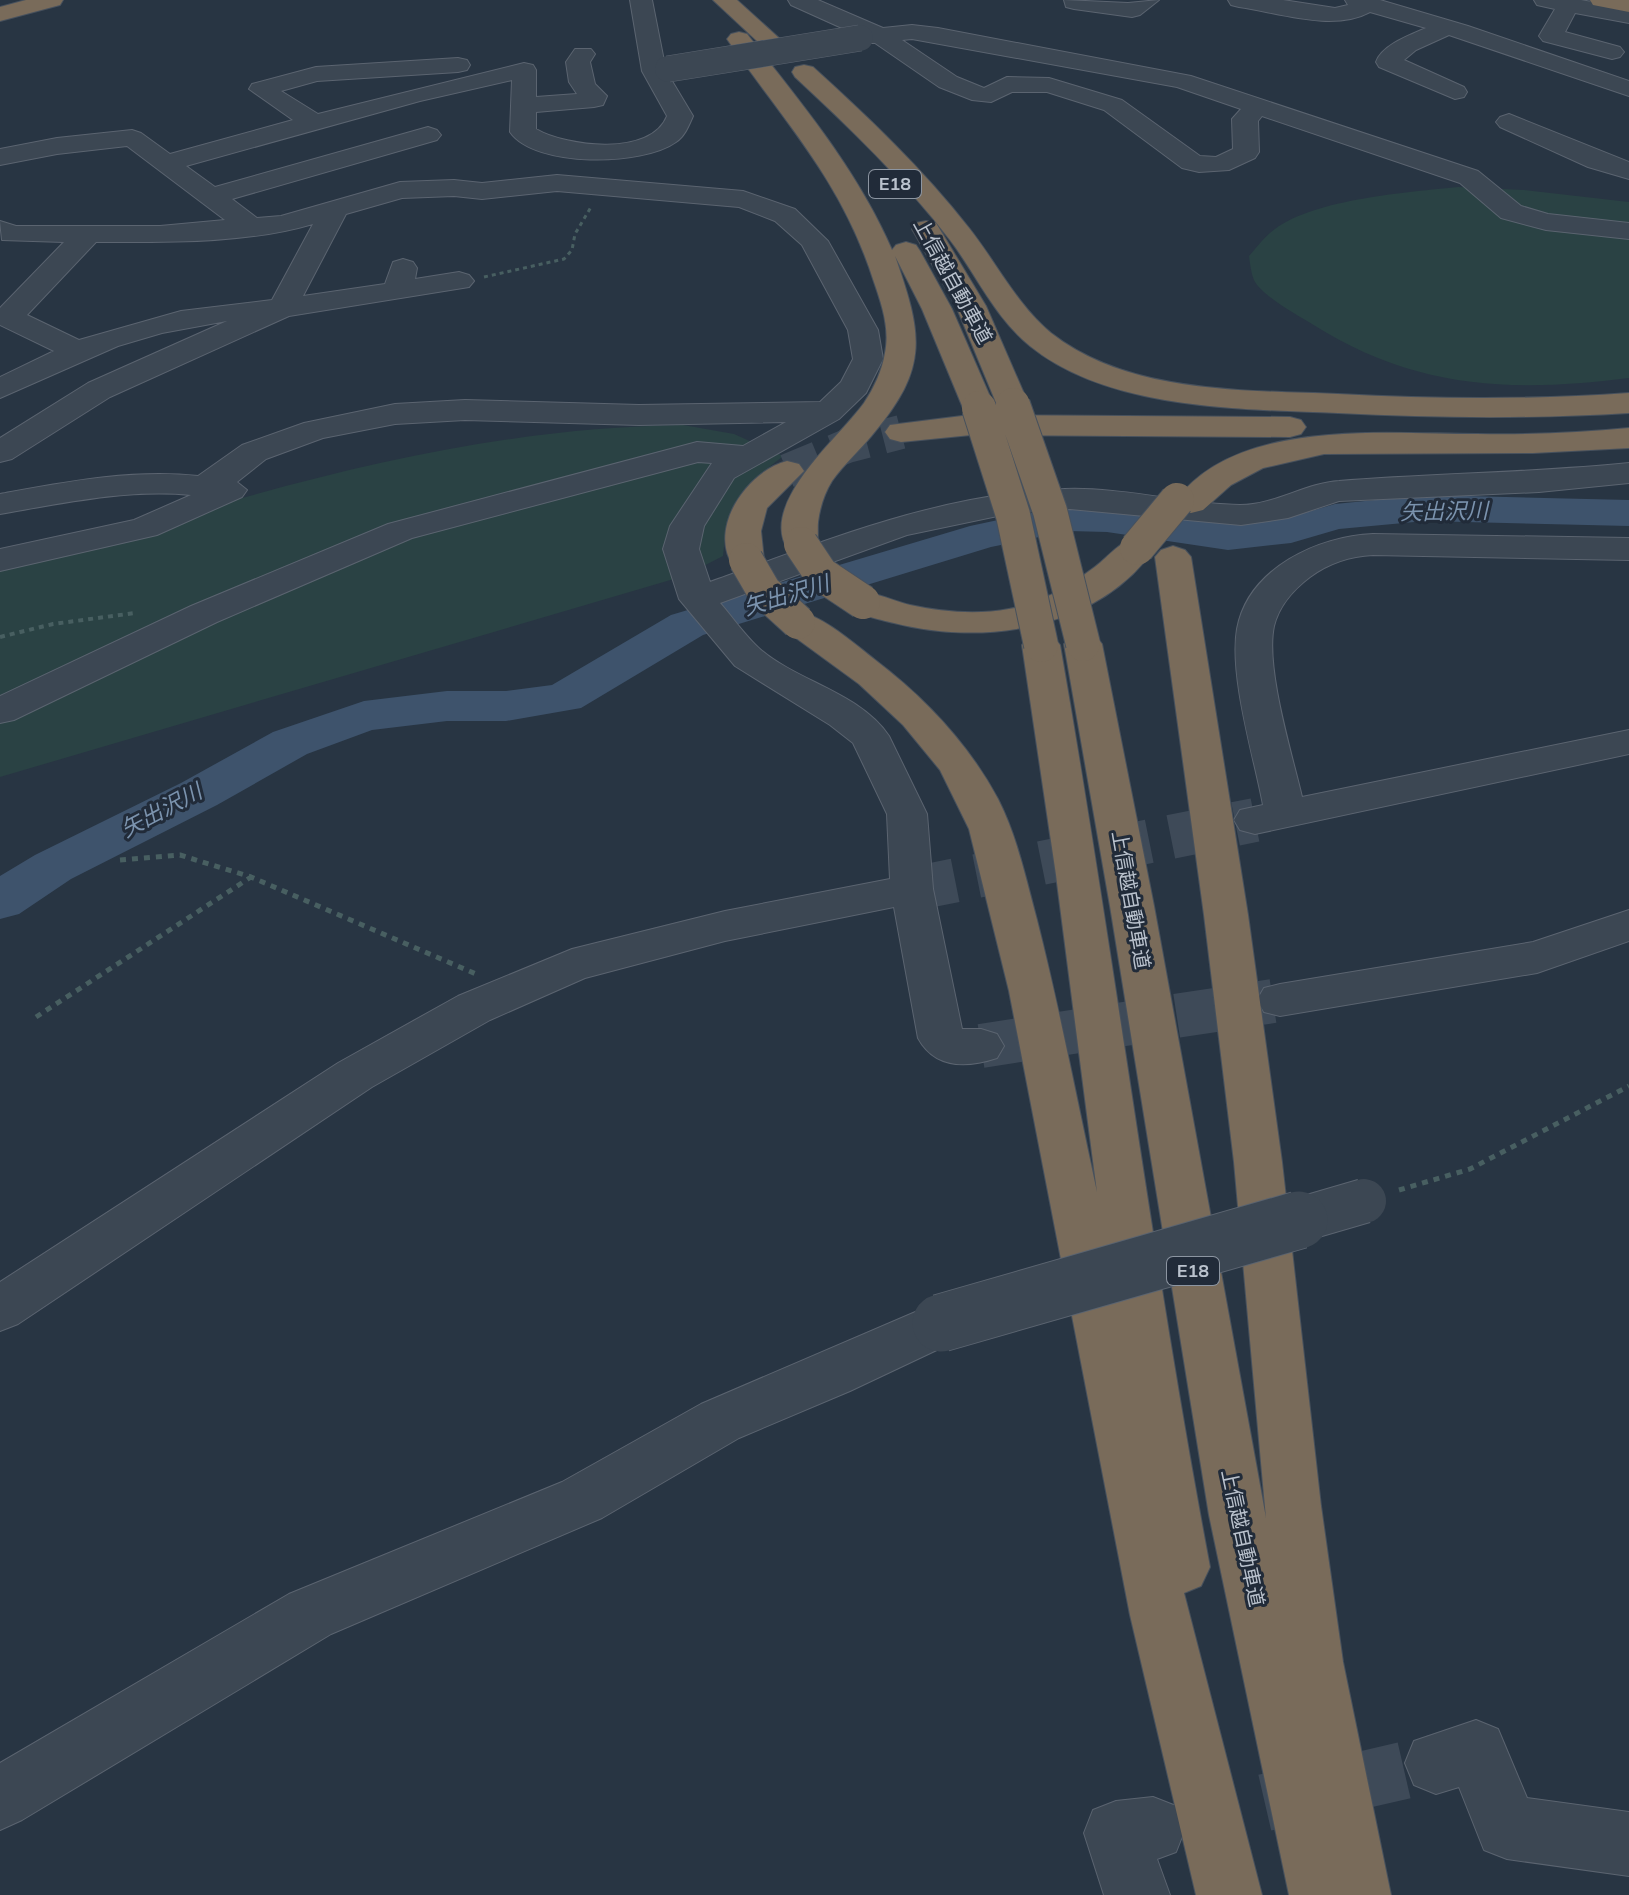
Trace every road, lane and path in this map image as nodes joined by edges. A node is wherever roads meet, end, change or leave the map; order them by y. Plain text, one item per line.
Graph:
1 (641, 0) edge
2 (799, 0) edge
3 (1148, 0) edge
4 (1239, 0) edge
5 (1601, 0) edge
6 (37, 1) edge
7 (713, 2) edge
8 (1074, 2) edge
9 (1363, 2) edge
10 (1556, 2) edge
11 (1629, 5) edge
12 (0, 14) edge
13 (1629, 16) edge
14 (1447, 27) junction
15 (869, 37) junction
16 (739, 39) junction
17 (1612, 52) dead end
18 (583, 54) dead end
19 (524, 70) junction
20 (661, 70) junction
21 (804, 72) junction
22 (1629, 89) edge
23 (1455, 92) dead end
24 (415, 95) junction
25 (523, 105) junction
26 (1256, 108) junction
27 (1509, 122) dead end
28 (315, 123) junction
29 (428, 135) junction
30 (0, 157) edge
31 (166, 163) junction
32 (1629, 171) edge
33 (603, 188) junction
34 (400, 190) junction
35 (213, 196) junction
36 (335, 209) junction
37 (249, 225) junction
38 (1629, 231) edge
39 (88, 234) junction
40 (8, 236) edge
41 (459, 281) joint
42 (282, 308) junction
43 (4, 316) edge
44 (79, 352) junction
45 (0, 389) edge
46 (1629, 403) edge
47 (828, 412) junction
48 (382, 417) junction
49 (1629, 422) edge
50 (901, 432) tunnel mouth
51 (1629, 438) edge
52 (0, 452) edge
53 (750, 456) junction
54 (787, 471) tunnel mouth
55 (1629, 473) edge
56 (1, 501) edge
57 (1279, 515) junction
58 (1629, 549) edge
59 (1155, 552) junction
60 (1315, 554) junction
61 (0, 560) edge
62 (138, 613) dead end
63 (707, 613) junction
64 (0, 637) edge
65 (1062, 644) junction
66 (0, 711) edge
67 (1629, 742) edge
68 (120, 860) dead end
69 (251, 877) junction
70 (912, 889) junction
71 (1629, 925) edge
72 (514, 990) junction
73 (1280, 1000) tunnel mouth
74 (36, 1017) dead end
75 (981, 1046) tunnel mouth
76 (1629, 1086) edge
77 (1364, 1201) joint
78 (0, 1309) edge
79 (1436, 1763) tunnel mouth
80 (0, 1798) edge
81 (1153, 1829) tunnel mouth
82 (1629, 1844) edge
83 (1137, 1895) edge
84 (1229, 1895) edge
85 (1245, 1895) edge
86 (1322, 1895) edge
87 (1358, 1895) edge

1 - 20 street
2 - 15 street
3 - 8 street
4 - 9 street
5 - 11 highway
6 - 12 highway
7 - 16 highway, 上信越自動車道 / E18
7 - 21 highway, 上信越自動車道 / E18
9 - 14 street
10 - 13 street
10 - 17 street
14 - 22 street
14 - 23 street
15 - 20 street, bridge
15 - 26 street
15 - 26 street
16 - 59 highway, bridge
16 - 65 highway, 上信越自動車道 / E18, bridge
18 - 25 street
19 - 24 street
19 - 25 street
19 - 28 street
20 - 25 street
21 - 46 highway
21 - 65 highway, 上信越自動車道 / E18, bridge
24 - 28 street
24 - 29 street
26 - 38 street
27 - 32 street
28 - 31 street
29 - 34 street
29 - 35 street
30 - 31 street
31 - 35 street
33 - 34 street
33 - 41 path
33 - 47 street
34 - 36 street
35 - 37 street
36 - 37 street
36 - 42 street
37 - 39 street
39 - 40 street
39 - 43 street
41 - 42 street
42 - 44 street
42 - 52 street
43 - 44 street
44 - 45 street
47 - 48 street
47 - 53 street
48 - 56 street
48 - 61 street
49 - 50 highway
51 - 59 highway
53 - 63 street
53 - 66 street
54 - 84 highway, bridge
55 - 57 street
57 - 60 street
57 - 63 street
58 - 60 street
59 - 87 highway
60 - 67 street
62 - 64 path
63 - 70 street
65 - 85 highway, 上信越自動車道 / E18
65 - 86 highway, 上信越自動車道 / E18
68 - 69 path
69 - 72 path
69 - 74 path
70 - 72 street
70 - 75 street
71 - 73 street
72 - 78 street
76 - 77 path
77 - 80 street, bridge
79 - 82 street
81 - 83 street

